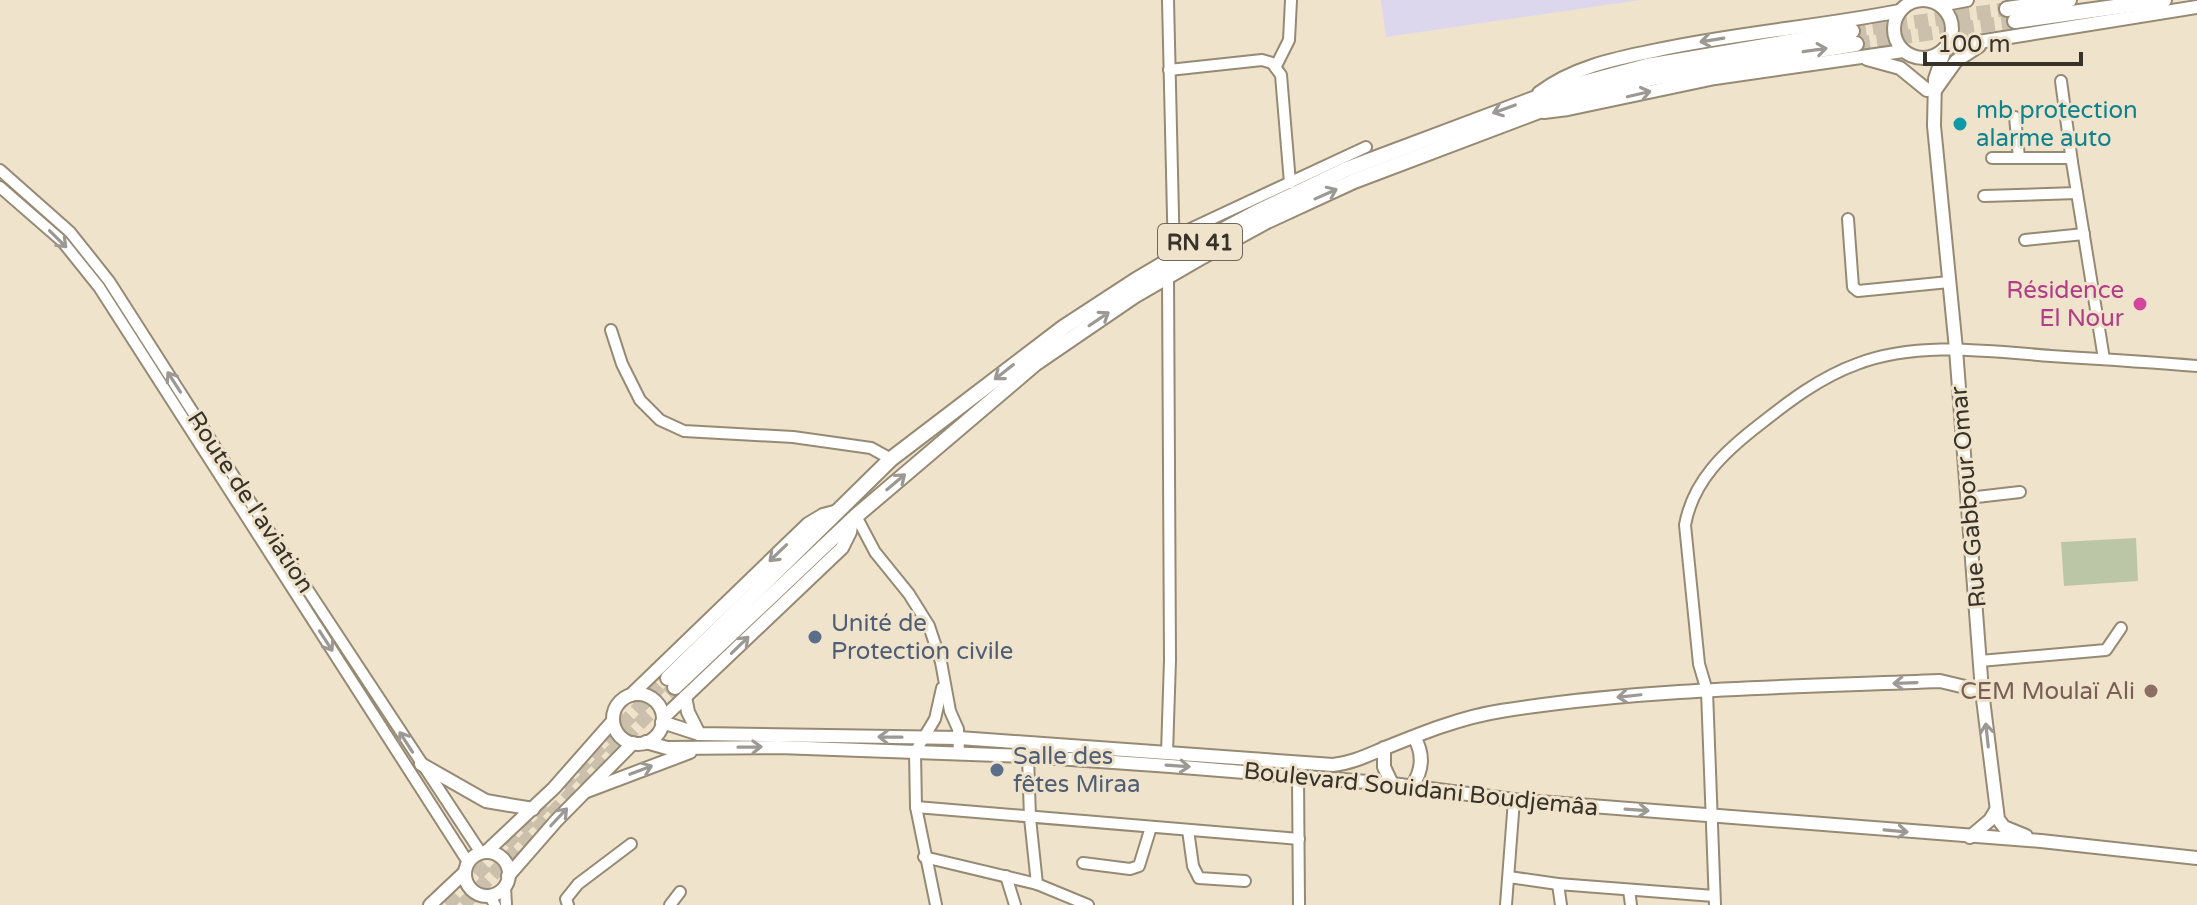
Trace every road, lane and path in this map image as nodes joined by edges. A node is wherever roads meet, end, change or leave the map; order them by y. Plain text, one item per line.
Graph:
1 (1168, 0) edge
2 (1291, 0) edge
3 (1889, 0) edge
4 (1967, 0) edge
5 (2069, 0) edge
6 (2164, 0) edge
7 (1938, 2) edge
8 (1907, 5) edge
9 (2197, 7) edge
10 (1873, 16) junction
11 (1991, 40) junction
12 (1856, 44) junction
13 (1946, 48) junction
14 (1907, 53) junction
15 (1276, 66) junction
16 (1169, 70) junction
17 (2061, 81) dead end
18 (1931, 91) junction
19 (1533, 106) junction
20 (2015, 117) dead end
21 (1366, 147) dead end
22 (1992, 158) dead end
23 (2019, 158) junction
24 (2072, 162) junction
25 (0, 170) edge
26 (1290, 183) junction
27 (0, 187) edge
28 (2077, 193) junction
29 (1984, 196) dead end
30 (1848, 219) dead end
31 (2084, 234) junction
32 (1173, 237) junction
33 (2025, 240) dead end
34 (1174, 258) junction
35 (1168, 275) junction
36 (1949, 282) junction
37 (611, 330) dead end
38 (1956, 349) junction
39 (2104, 359) junction
40 (2197, 366) edge
41 (891, 459) junction
42 (2020, 492) dead end
43 (1968, 498) junction
44 (849, 516) junction
45 (2121, 628) dead end
46 (1980, 661) junction
47 (943, 679) junction
48 (676, 687) junction
49 (1707, 691) junction
50 (1982, 691) junction
51 (631, 695) junction
52 (662, 720) junction
53 (613, 721) junction
54 (699, 734) junction
55 (1414, 737) junction
56 (924, 738) junction
57 (959, 738) junction
58 (639, 743) junction
59 (702, 748) junction
60 (1384, 748) junction
61 (915, 752) junction
62 (1167, 753) junction
63 (959, 754) junction
64 (1028, 756) junction
65 (421, 764) junction
66 (1298, 776) junction
67 (1392, 784) junction
68 (1412, 786) junction
69 (581, 794) junction
70 (1514, 800) junction
71 (916, 807) junction
72 (533, 809) junction
73 (1996, 810) junction
74 (1712, 815) junction
75 (1030, 818) junction
76 (1151, 827) junction
77 (1188, 830) junction
78 (1970, 837) junction
79 (1299, 839) junction
80 (2041, 841) junction
81 (631, 844) dead end
82 (484, 852) junction
83 (924, 857) junction
84 (2197, 858) edge
85 (1083, 863) dead end
86 (467, 867) junction
87 (1006, 876) junction
88 (1509, 877) junction
89 (507, 881) junction
90 (1245, 881) dead end
91 (1037, 884) junction
92 (1558, 884) junction
93 (1629, 890) junction
94 (680, 892) dead end
95 (488, 900) edge
96 (1714, 900) edge
97 (1085, 904) edge
98 (430, 905) edge
99 (506, 905) edge
100 (568, 905) edge
101 (670, 905) edge
102 (936, 905) edge
103 (1015, 905) edge
104 (1299, 905) edge
105 (1506, 905) edge
106 (1561, 905) edge
107 (1631, 905) edge

1 - 16 street
2 - 15 street
3 - 10 main road
4 - 7 main road
5 - 6 highway
7 - 8 main road
7 - 13 main road
8 - 10 main road
8 - 14 main road
9 - 11 main road
10 -> 19 main road
11 - 13 main road
11 - 18 main road
12 - 14 main road
12 - 18 main road
12 - 19 highway, RN 41
13 - 14 main road
13 - 18 main road, Rue Gabbour Omar
14 - 18 main road, Rue Gabbour Omar
15 - 16 street
15 - 26 street
16 - 32 street
17 - 24 street
18 - 36 main road, Rue Gabbour Omar
19 -> 34 highway, RN 41
35 -> 19 highway, RN 41
20 - 23 street
21 - 26 street
22 - 23 street
23 - 24 street
24 - 28 street
65 -> 25 street, Route de l'aviation
26 - 32 street
27 -> 86 street
28 - 29 street
28 - 31 street
30 - 36 street
31 - 33 street
31 - 39 street
32 - 34 street
34 -> 41 highway, RN 41
44 -> 35 highway, RN 41
35 - 62 street
36 - 38 main road, Rue Gabbour Omar
37 - 41 street
38 - 39 street
38 - 43 main road, Rue Gabbour Omar
38 - 49 street
39 - 40 street
41 - 44 highway, RN 41
42 - 43 street
43 - 46 main road, Rue Gabbour Omar
44 - 47 street
44 - 48 highway, RN 41
44 -> 51 main road
45 - 46 street
46 - 50 main road, Rue Gabbour Omar
47 - 56 street
47 - 57 street
48 - 52 main road
48 - 54 main road
50 -> 49 main road
49 -> 55 main road
49 - 74 street
73 -> 50 main road, Rue Gabbour Omar
51 - 52 main road
51 - 53 main road
52 - 54 main road, Boulevard Souidani Boudjemâa
52 - 58 main road
53 - 58 main road
53 - 72 main road
56 -> 54 main road, Boulevard Souidani Boudjemâa
55 - 60 main road
55 - 68 main road
56 - 57 main road, Boulevard Souidani Boudjemâa
56 - 61 street
57 - 62 main road, Boulevard Souidani Boudjemâa
57 - 63 street
58 - 59 main road, Boulevard Souidani Boudjemâa
58 - 69 main road
59 -> 61 main road, Boulevard Souidani Boudjemâa
69 -> 59 main road
60 - 62 main road, Boulevard Souidani Boudjemâa
60 - 67 main road
61 - 63 main road, Boulevard Souidani Boudjemâa
61 - 71 street
63 - 64 main road, Boulevard Souidani Boudjemâa
64 -> 66 main road, Boulevard Souidani Boudjemâa
64 - 75 street
65 - 72 main road
65 - 82 street, Route de l'aviation
66 - 67 main road, Boulevard Souidani Boudjemâa
66 - 79 street
67 - 68 main road, Boulevard Souidani Boudjemâa
68 - 70 main road, Boulevard Souidani Boudjemâa
89 -> 69 main road
70 -> 74 main road, Boulevard Souidani Boudjemâa
70 - 88 street
71 - 75 street
71 - 83 street
72 - 82 main road
73 - 78 main road
73 - 80 main road
74 -> 78 main road, Boulevard Souidani Boudjemâa
74 - 96 street
75 - 76 street
75 - 91 street
76 - 77 street
76 - 85 street
77 - 79 street
77 - 90 street
78 - 80 main road, Boulevard Souidani Boudjemâa
79 - 104 street
80 - 84 main road, Boulevard Souidani Boudjemâa
81 - 100 street
82 - 86 main road
82 - 89 main road
83 - 87 street
83 - 102 street
86 - 95 main road
86 - 98 main road
87 - 91 street
87 - 103 street
88 - 92 street
88 - 105 street
89 - 95 main road
89 - 99 street
91 - 97 street
92 - 93 street
92 - 106 street
93 - 96 street
93 - 107 street
94 - 101 street

